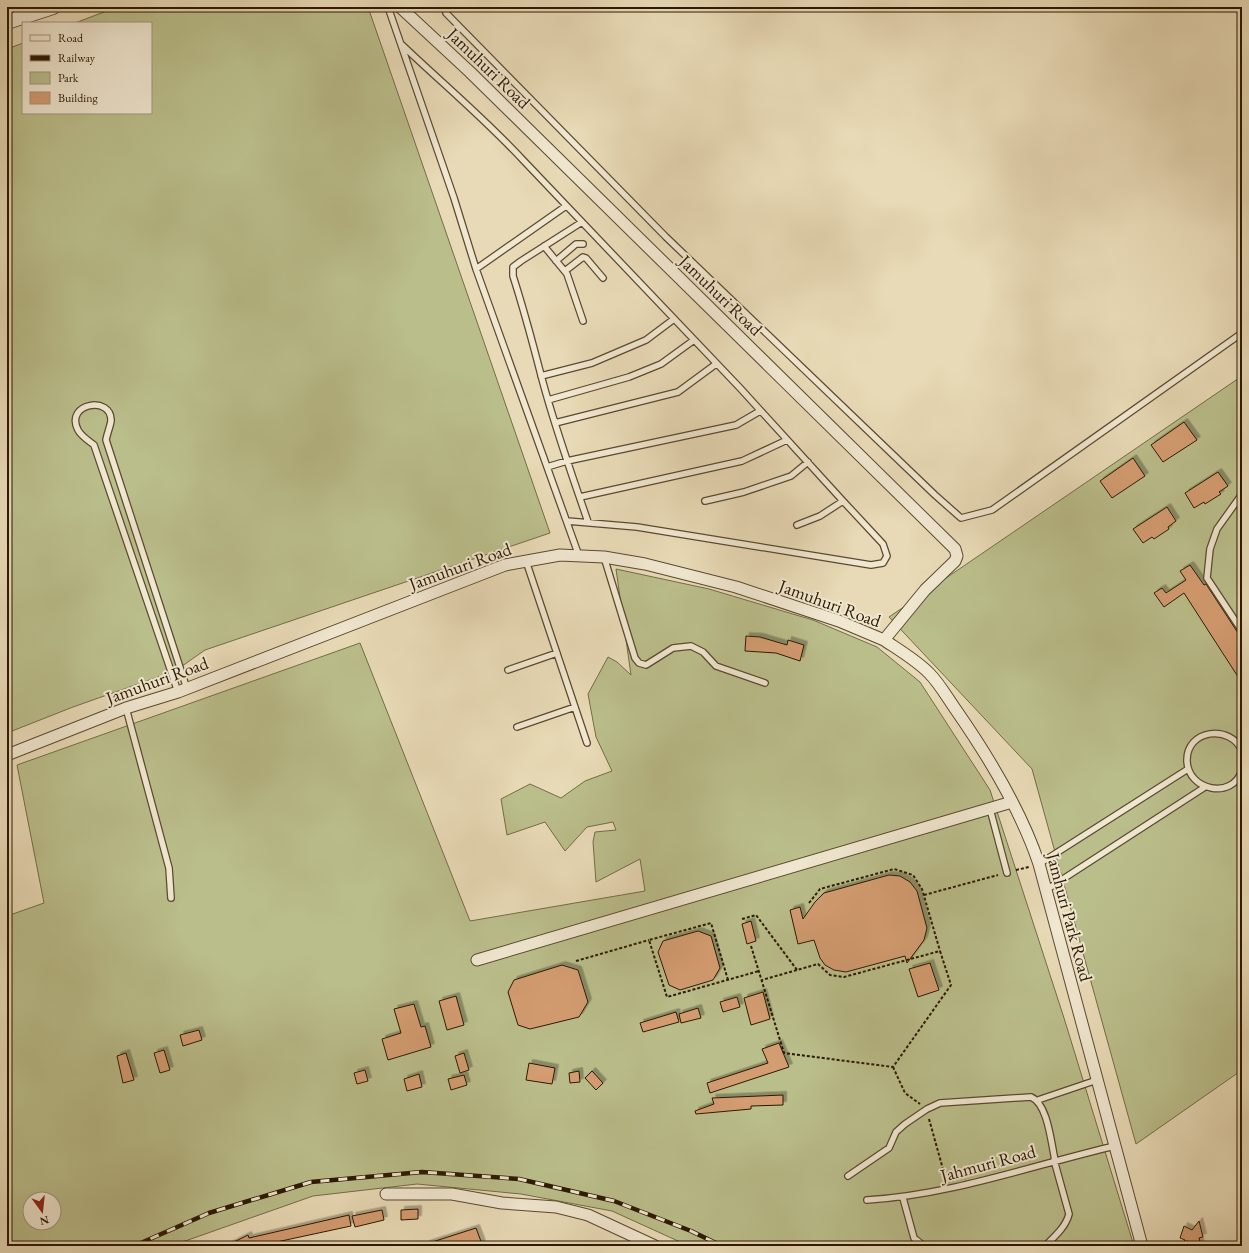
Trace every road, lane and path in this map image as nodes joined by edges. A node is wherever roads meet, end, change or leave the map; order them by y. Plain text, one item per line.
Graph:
1 (53, 7) edge
2 (388, 7) edge
3 (400, 7) edge
4 (445, 7) edge
5 (7, 22) edge
6 (401, 44) junction
7 (566, 206) junction
8 (582, 222) junction
9 (583, 244) dead end
10 (544, 246) junction
11 (556, 261) junction
12 (476, 270) junction
13 (565, 271) junction
14 (604, 278) dead end
15 (674, 319) junction
16 (583, 321) dead end
17 (1242, 333) edge
18 (694, 340) junction
19 (716, 364) junction
20 (541, 376) junction
21 (548, 400) junction
22 (760, 411) junction
23 (555, 423) junction
24 (787, 440) junction
25 (567, 461) junction
26 (808, 462) junction
27 (547, 467) junction
28 (1242, 494) edge
29 (580, 497) junction
30 (705, 501) dead end
31 (843, 501) junction
32 (566, 521) junction
33 (588, 522) junction
34 (797, 524) dead end
35 (580, 556) junction
36 (604, 557) junction
37 (526, 561) junction
38 (1242, 631) edge
39 (884, 640) junction
40 (557, 653) junction
41 (508, 670) dead end
42 (765, 683) dead end
43 (183, 690) junction
44 (575, 707) junction
45 (126, 708) junction
46 (517, 727) dead end
47 (1240, 742) edge
48 (587, 743) dead end
49 (1242, 751) edge
50 (7, 755) edge
51 (1188, 769) junction
52 (1242, 770) edge
53 (1205, 787) junction
54 (1012, 802) junction
55 (990, 809) junction
56 (1039, 864) junction
57 (1008, 873) junction
58 (1046, 890) junction
59 (924, 895) junction
60 (171, 898) dead end
61 (809, 903) dead end
62 (742, 919) dead end
63 (649, 940) junction
64 (751, 946) dead end
65 (940, 951) junction
66 (477, 960) dead end
67 (576, 961) dead end
68 (797, 970) junction
69 (759, 971) junction
70 (728, 980) junction
71 (762, 980) junction
72 (893, 1067) junction
73 (1097, 1080) junction
74 (1038, 1100) junction
75 (926, 1109) junction
76 (1115, 1146) junction
77 (1054, 1160) junction
78 (848, 1176) dead end
79 (948, 1189) junction
80 (386, 1194) dead end
81 (903, 1198) junction
82 (867, 1200) dead end
83 (655, 1246) edge
84 (924, 1246) edge
85 (1045, 1246) edge
86 (1142, 1246) edge

1 - 5 street
2 - 6 lane
3 - 39 street, Jamuhuri Road
4 - 17 lane
6 - 7 lane
6 - 12 lane
7 - 8 lane
7 - 12 lane
8 - 10 lane
8 - 15 lane
9 - 11 lane
10 - 11 lane
10 - 20 lane
11 - 13 lane
12 - 27 lane
13 - 14 lane
13 - 16 lane
15 - 18 lane
15 - 20 lane
18 - 19 lane
18 - 21 lane
19 - 22 lane
19 - 23 lane
20 - 21 lane
21 - 23 lane
22 - 24 lane
22 - 25 lane
23 - 25 lane
24 - 26 lane
24 - 29 lane
25 - 27 lane
25 - 29 lane
26 - 30 lane
26 - 31 lane
27 - 32 lane
28 - 38 lane
29 - 33 lane
31 - 33 lane
31 - 34 lane
32 - 33 lane
32 - 35 lane
35 - 36 street, Jamuhuri Road
35 - 37 street, Jamuhuri Road
36 - 39 street, Jamuhuri Road
36 - 42 lane
37 - 40 lane
37 - 43 street, Jamuhuri Road
39 - 54 street, Jamhuri Park Road
40 - 41 lane
40 - 44 lane
43 - 43 lane
43 - 45 street, Jamuhuri Road
44 - 46 lane
44 - 48 lane
45 - 50 street, Jamuhuri Road
45 - 60 lane
47 - 49 lane
47 - 51 lane
51 - 53 lane
51 - 56 lane
52 - 53 lane
53 - 58 lane
54 - 55 street
54 - 56 street, Jamhuri Park Road
55 - 57 lane
55 - 66 street
56 - 57 path
56 - 58 street, Jamhuri Park Road
57 - 59 path
58 - 73 street, Jamhuri Park Road
59 - 61 path
59 - 65 path
62 - 68 path
63 - 67 path
63 - 70 path
63 - 70 path
64 - 69 path
65 - 68 path
65 - 72 path
68 - 71 path
69 - 70 path
69 - 71 path
71 - 72 path
72 - 75 path
73 - 74 lane
73 - 76 street, Jamhuri Park Road
74 - 75 lane
74 - 77 lane
75 - 78 lane
75 - 79 path
76 - 77 lane, Jahmuri Road
76 - 86 street, Jamhuri Park Road
77 - 79 lane, Jahmuri Road
77 - 85 lane
79 - 81 lane, Jahmuri Road
80 - 83 street
81 - 82 lane, Jahmuri Road
81 - 84 lane

